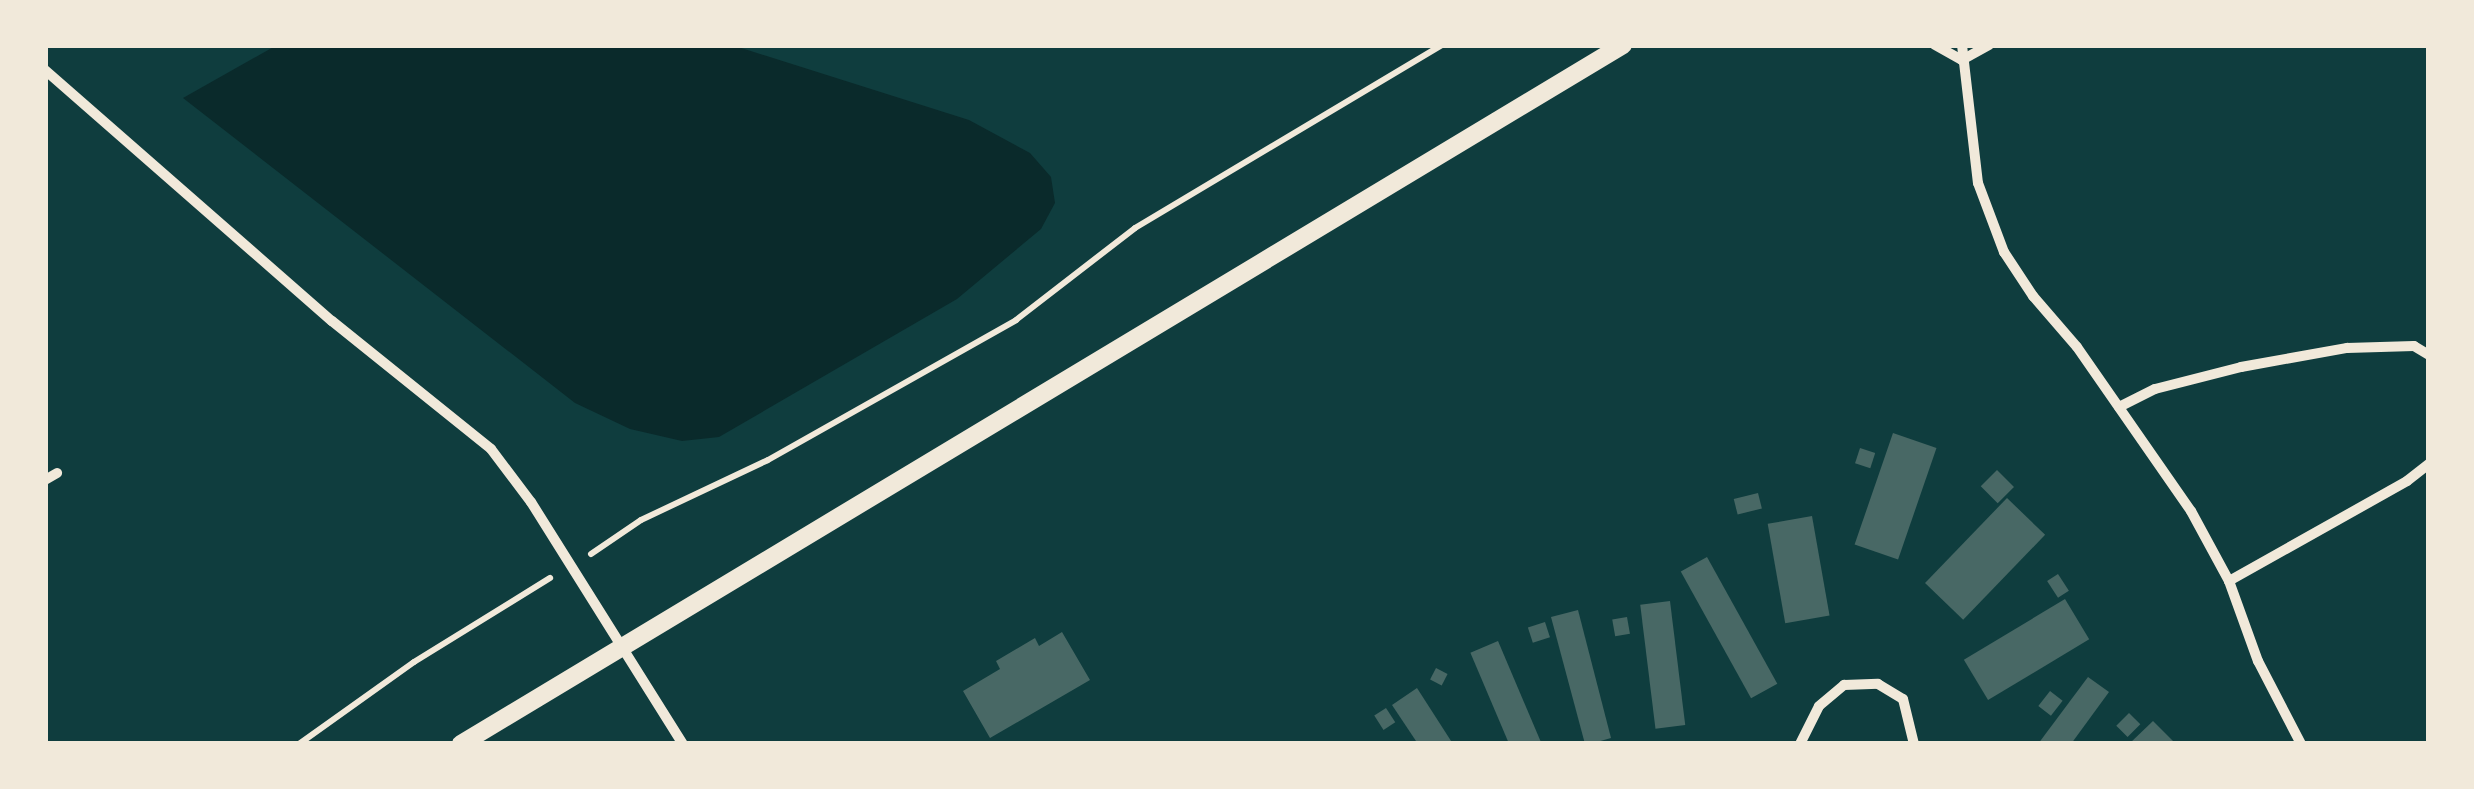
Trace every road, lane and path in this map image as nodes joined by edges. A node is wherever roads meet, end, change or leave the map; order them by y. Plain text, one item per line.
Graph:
1 (1442, 45) edge
2 (1623, 45) edge
3 (1935, 45) edge
4 (1962, 45) edge
5 (1990, 45) edge
6 (1962, 60) junction
7 (45, 70) edge
8 (2429, 355) edge
9 (2119, 407) junction
10 (2429, 464) edge
11 (58, 473) dead end
12 (45, 480) edge
13 (572, 566) junction
14 (2229, 581) junction
15 (622, 646) junction
16 (299, 744) edge
17 (461, 744) edge
18 (683, 744) edge
19 (1800, 744) edge
20 (1914, 744) edge
21 (2301, 744) edge

1 - 13 path
2 - 15 street
3 - 6 street
4 - 6 street
5 - 6 street
6 - 9 street
7 - 13 street
8 - 9 street
9 - 14 street
10 - 14 street
11 - 12 street
13 - 15 street
13 - 16 path
14 - 21 street
15 - 17 street
15 - 18 street
19 - 20 street

